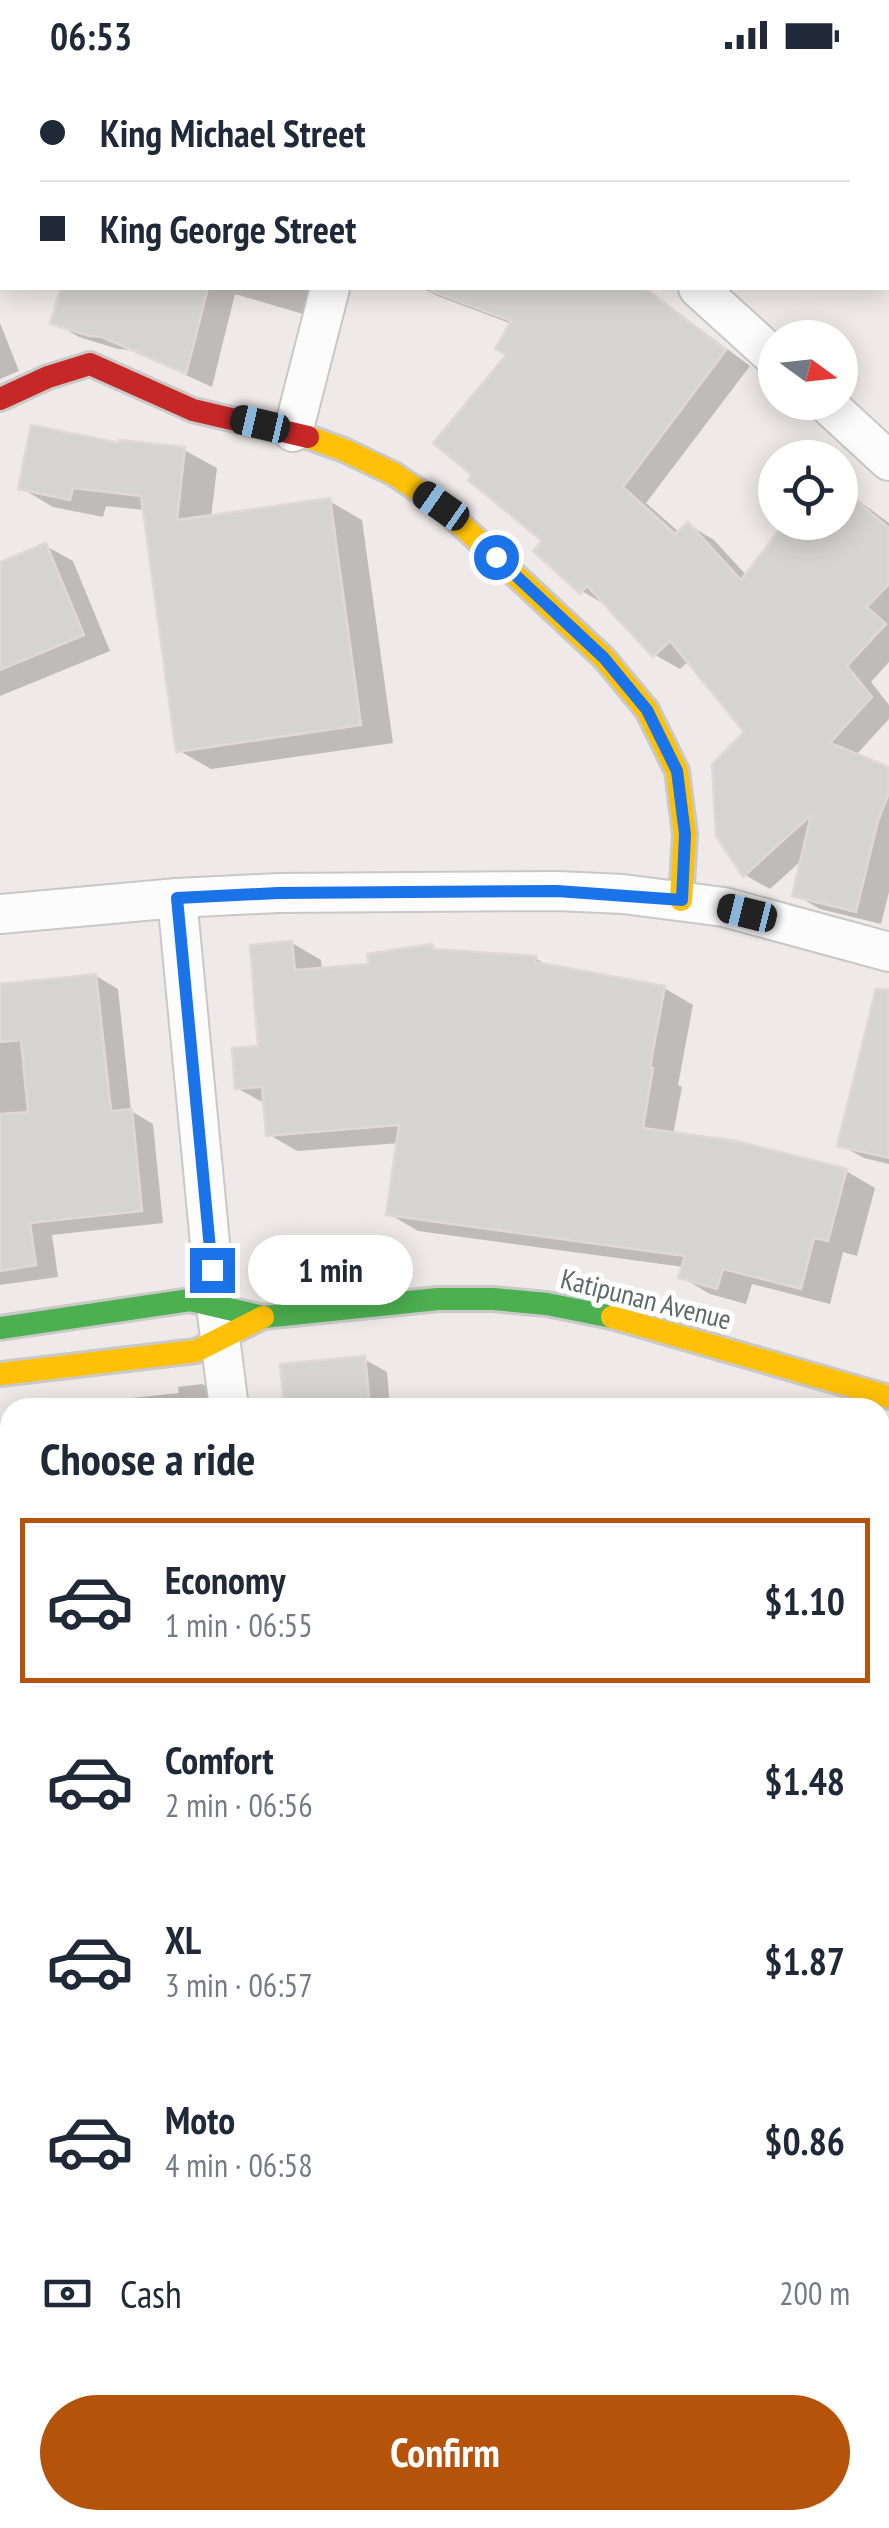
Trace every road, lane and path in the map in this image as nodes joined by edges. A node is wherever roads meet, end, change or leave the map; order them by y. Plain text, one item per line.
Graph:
1 (329, 290) edge
2 (700, 290) edge
3 (758, 343) edge
4 (0, 399) edge
5 (844, 420) edge
6 (293, 432) junction
7 (889, 461) edge
8 (177, 898) junction
9 (682, 900) junction
10 (0, 914) edge
11 (889, 952) edge
12 (263, 1317) junction
13 (219, 1323) junction
14 (0, 1328) edge
15 (0, 1374) edge
16 (889, 1397) edge
17 (228, 1398) edge

1 - 6 street
2 - 3 street
4 - 6 main road
5 - 7 street
6 - 9 main road
8 - 9 street
8 - 10 street
8 - 13 street
9 - 11 street
12 - 13 main road, Katipunan Avenue
12 - 13 main road, Katipunan Avenue
12 - 16 main road, Katipunan Avenue
13 - 14 main road, Katipunan Avenue
13 - 15 main road, Katipunan Avenue
13 - 17 street

